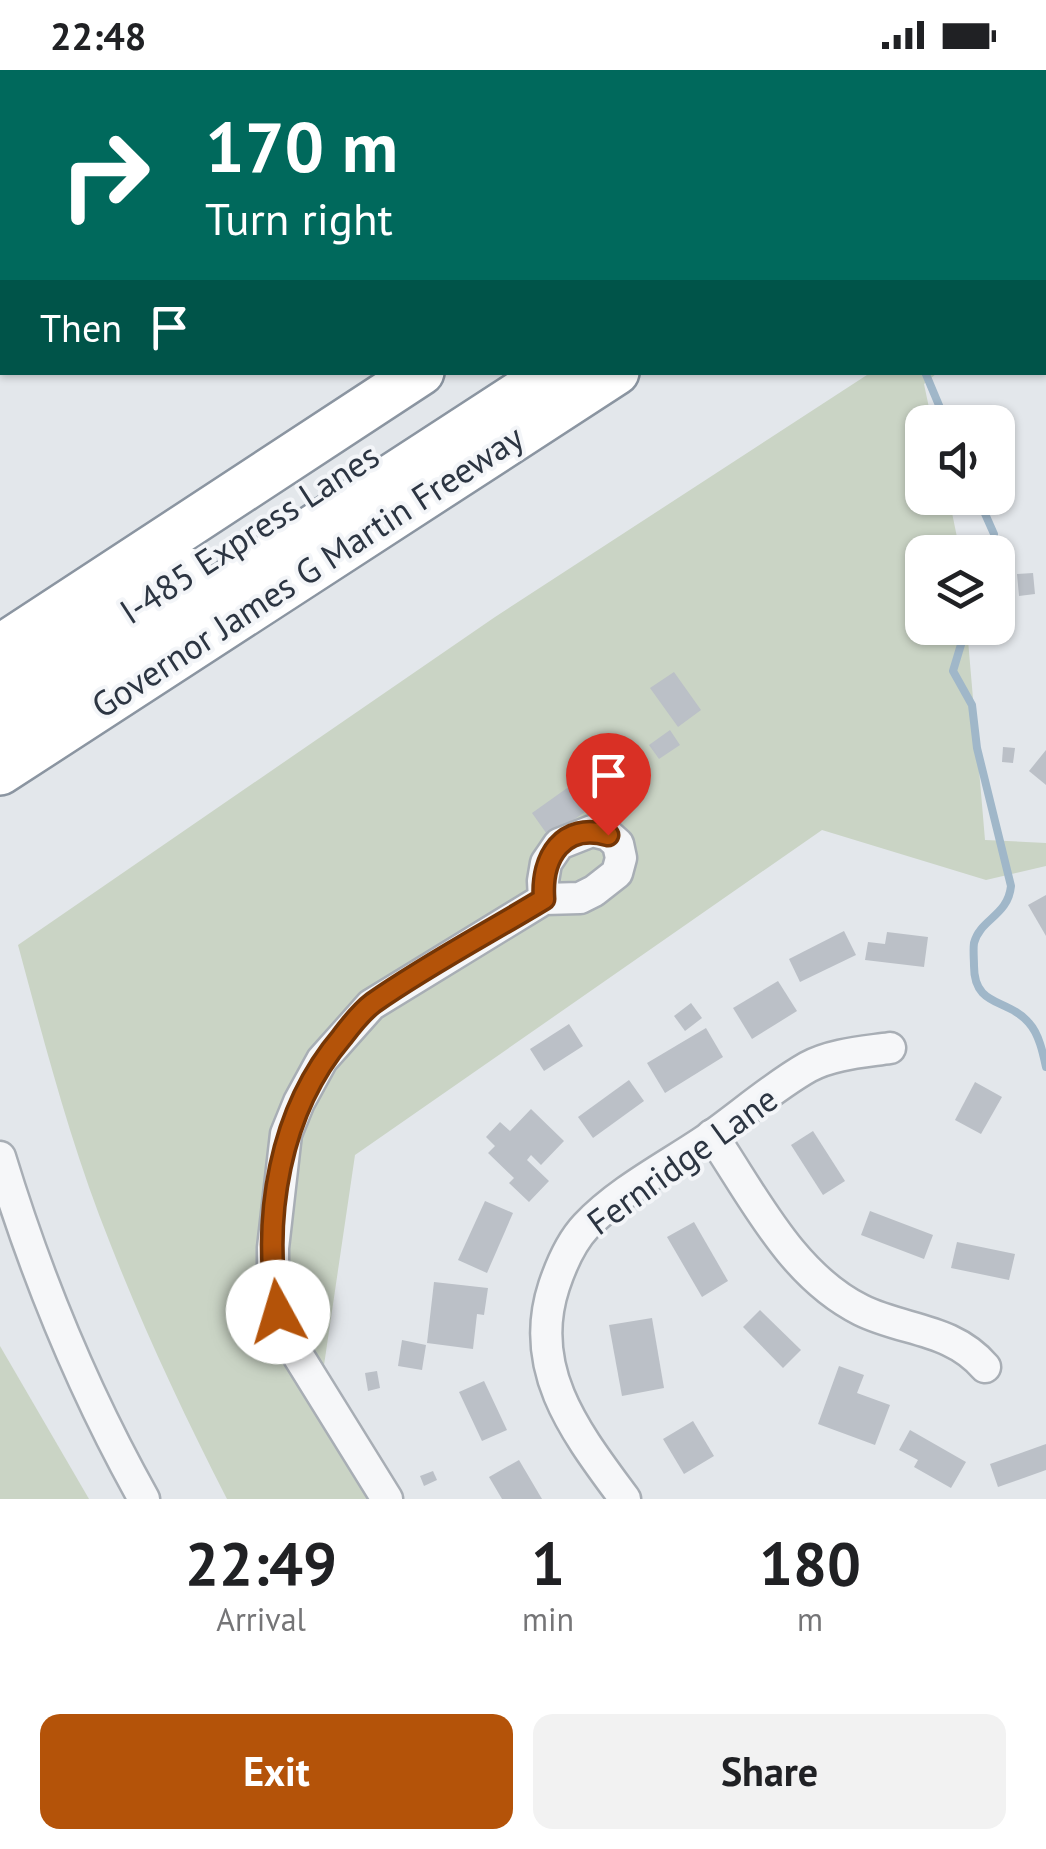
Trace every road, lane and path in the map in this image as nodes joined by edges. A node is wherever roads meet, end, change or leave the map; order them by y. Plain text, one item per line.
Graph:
1 (416, 375) edge
2 (492, 375) edge
3 (549, 375) edge
4 (611, 375) edge
5 (0, 648) edge
6 (0, 693) edge
7 (8, 756) edge
8 (544, 899) dead end
9 (890, 1048) dead end
10 (712, 1135) junction
11 (0, 1158) edge
12 (985, 1367) dead end
13 (144, 1499) edge
14 (387, 1499) edge
15 (626, 1499) edge

1 - 5 highway
2 - 6 highway, I-485 Express Lanes
3 - 7 highway, I-485 Express Lanes
4 - 7 highway, Governor James G Martin Freeway
8 - 14 street
9 - 10 street, Fernridge Lane
10 - 12 street
10 - 15 street, Fernridge Lane
11 - 13 street

